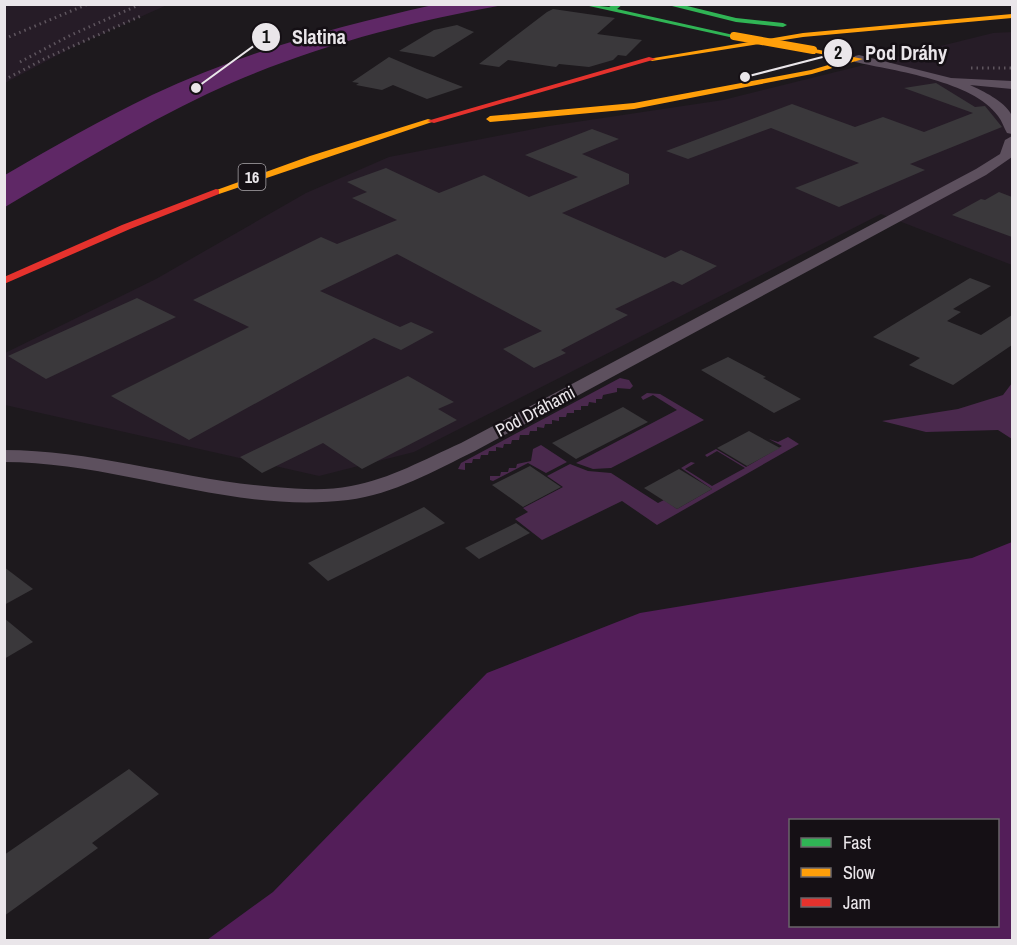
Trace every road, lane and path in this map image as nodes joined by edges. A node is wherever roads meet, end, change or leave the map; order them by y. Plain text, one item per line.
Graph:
1 (584, 4) edge
2 (667, 4) edge
3 (615, 7) edge
4 (1012, 16) edge
5 (986, 18) junction
6 (1012, 22) edge
7 (758, 24) junction
8 (731, 41) junction
9 (859, 59) junction
10 (633, 71) junction
11 (942, 78) junction
12 (1012, 86) edge
13 (546, 88) junction
14 (650, 103) junction
15 (1012, 130) edge
16 (378, 135) junction
17 (1012, 140) edge
18 (4, 281) edge
19 (4, 456) edge

1 - 3 main road
2 - 7 main road
3 - 8 main road
4 - 5 main road, 16
5 - 7 main road
5 - 8 main road, 16
6 - 10 main road, 16
7 - 8 main road
8 - 9 main road, bridge
8 - 13 main road, 16
9 - 11 street
9 - 14 main road
10 - 13 main road, 16
10 - 14 main road
11 - 12 street
11 - 15 street
13 - 16 main road, 16
14 - 16 main road
16 - 18 main road, 16
17 - 19 street, Pod Dráhami

